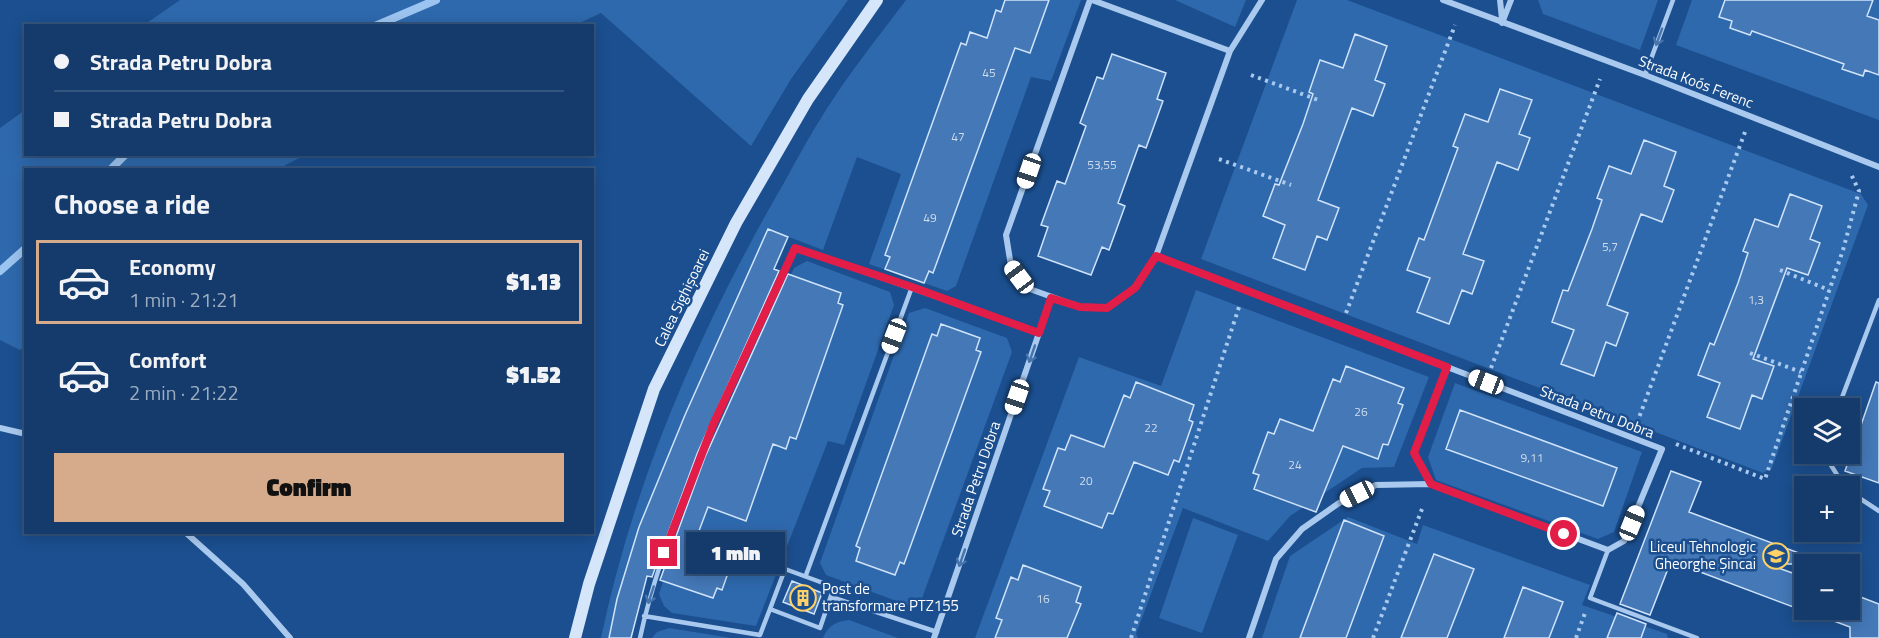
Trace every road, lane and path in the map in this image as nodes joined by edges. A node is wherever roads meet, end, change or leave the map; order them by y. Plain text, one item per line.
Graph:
1 (878, 0) edge
2 (1091, 0) edge
3 (1262, 0) edge
4 (1443, 0) edge
5 (1500, 0) edge
6 (1511, 0) edge
7 (1673, 0) edge
8 (1503, 22) junction
9 (1455, 25) dead end
10 (1230, 51) junction
11 (1251, 75) dead end
12 (1645, 75) junction
13 (1600, 79) dead end
14 (1321, 101) dead end
15 (1745, 131) dead end
16 (1219, 159) dead end
17 (1848, 167) dead end
18 (1879, 167) edge
19 (1291, 185) dead end
20 (1156, 256) junction
21 (1780, 270) dead end
22 (912, 287) junction
23 (1245, 290) junction
24 (1829, 290) junction
25 (1051, 298) junction
26 (1879, 300) edge
27 (1341, 326) junction
28 (1039, 333) junction
29 (1750, 353) dead end
30 (1447, 367) junction
31 (1801, 372) junction
32 (1486, 382) junction
33 (1842, 398) edge
34 (0, 428) edge
35 (24, 434) edge
36 (1631, 438) junction
37 (1668, 440) dead end
38 (1431, 484) junction
39 (1860, 499) edge
40 (1422, 508) dead end
41 (1879, 511) edge
42 (187, 534) edge
43 (1608, 550) junction
44 (806, 575) junction
45 (831, 597) junction
46 (1590, 598) junction
47 (770, 609) junction
48 (644, 616) junction
49 (935, 635) edge
50 (290, 638) edge
51 (575, 638) edge
52 (640, 638) edge
53 (1131, 638) edge
54 (1249, 638) edge
55 (1373, 638) edge
56 (1576, 638) edge
57 (1695, 638) edge

1 - 51 main road, Calea Sighișoarei
2 - 10 street
2 - 25 street
3 - 10 street
4 - 8 street, Strada Koós Ferenc
5 - 8 street
6 - 8 street
7 -> 12 lane
8 - 12 street, Strada Koós Ferenc
9 - 27 path
10 - 20 street
11 - 14 path
12 - 18 street, Strada Koós Ferenc
13 - 32 path
15 - 36 path
16 - 19 path
17 - 24 path
20 - 23 lane, Strada Petru Dobra
20 - 25 street
21 - 24 path
22 - 28 lane
22 - 44 lane
22 -> 48 lane
23 - 27 lane, Strada Petru Dobra
23 - 53 path
24 - 31 path
25 - 28 street, Strada Petru Dobra
26 - 33 lane
27 - 30 lane, Strada Petru Dobra
28 -> 49 street, Strada Petru Dobra
29 - 31 path
30 - 32 street, Strada Petru Dobra
30 - 38 lane
31 - 37 path
32 - 36 street, Strada Petru Dobra
34 - 35 street
36 - 43 street, Strada Petru Dobra
38 - 43 street
38 - 54 street
39 - 41 lane
40 - 55 path
42 - 50 street
43 - 46 lane, Strada Petru Dobra
44 - 45 lane
44 - 47 lane
45 - 47 lane
45 - 49 lane, Strada Petru Dobra
46 - 56 path
46 - 57 lane
47 - 48 lane
48 - 52 lane

